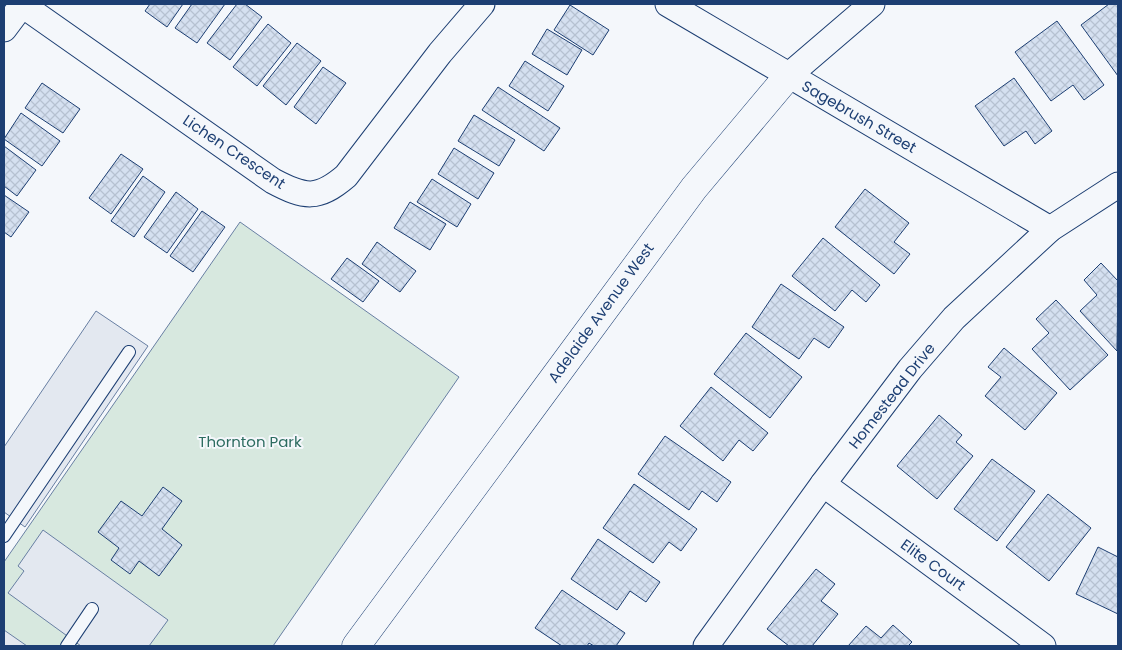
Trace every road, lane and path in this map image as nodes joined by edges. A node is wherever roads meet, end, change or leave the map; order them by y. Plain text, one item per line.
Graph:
1 (21, 4) edge
2 (482, 4) edge
3 (668, 4) edge
4 (872, 4) edge
5 (4, 29) edge
6 (788, 76) junction
7 (1118, 186) edge
8 (1050, 229) junction
9 (129, 352) dead end
10 (823, 484) junction
11 (4, 536) edge
12 (92, 609) dead end
13 (67, 646) edge
14 (356, 646) edge
15 (706, 646) edge
16 (1043, 646) edge

1 - 2 street, Lichen Crescent
1 - 5 street
3 - 6 street, Sagebrush Street
4 - 6 street, Adelaide Avenue West
6 - 8 street, Sagebrush Street
6 - 14 street, Adelaide Avenue West
7 - 8 street, Homestead Drive
8 - 10 street, Homestead Drive
9 - 11 lane
10 - 15 street, Homestead Drive
10 - 16 street, Elite Court
12 - 13 lane

